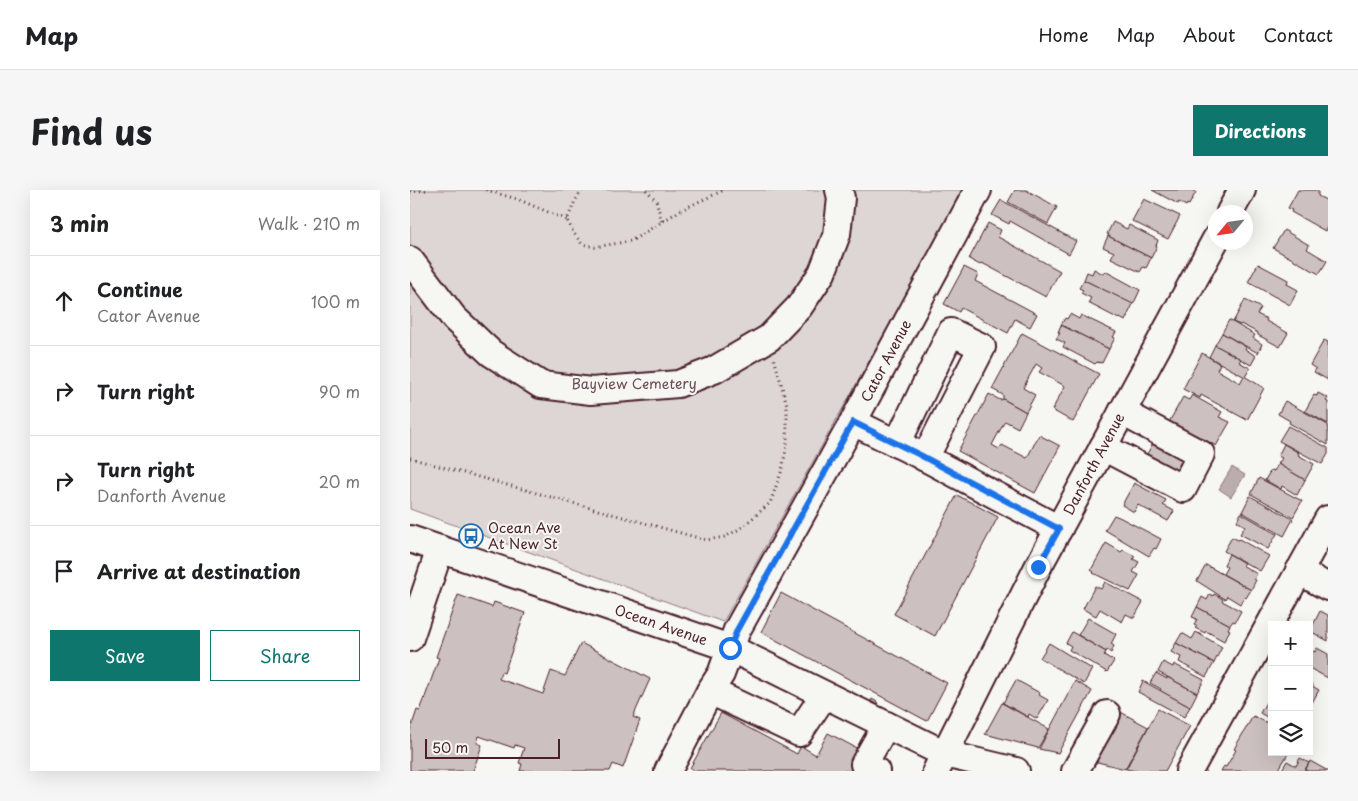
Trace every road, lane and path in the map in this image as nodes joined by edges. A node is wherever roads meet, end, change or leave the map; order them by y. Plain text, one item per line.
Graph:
1 (426, 190) edge
2 (486, 190) edge
3 (582, 190) edge
4 (646, 190) edge
5 (724, 190) edge
6 (978, 190) edge
7 (1242, 190) edge
8 (410, 192) edge
9 (842, 193) edge
10 (1234, 205) edge
11 (567, 220) junction
12 (662, 222) junction
13 (1210, 250) edge
14 (410, 260) edge
15 (769, 338) junction
16 (1122, 412) junction
17 (853, 422) junction
18 (897, 444) junction
19 (1103, 447) junction
20 (410, 458) edge
21 (926, 458) junction
22 (1328, 519) edge
23 (1059, 529) junction
24 (410, 539) edge
25 (440, 549) junction
26 (1299, 571) junction
27 (1328, 586) edge
28 (410, 638) edge
29 (730, 648) junction
30 (710, 691) junction
31 (824, 694) junction
32 (1106, 714) dead end
33 (886, 725) junction
34 (940, 763) edge
35 (668, 771) edge
36 (876, 771) edge
37 (1016, 771) edge
38 (1075, 771) edge
39 (1189, 771) edge

1 - 8 path
2 - 11 path
3 - 11 path
4 - 12 path
5 - 12 path
6 - 17 street, Cator Avenue
7 - 10 street
9 - 15 street
11 - 12 path
13 - 16 street, Danforth Avenue
14 - 15 street
15 - 20 path
16 - 19 street, Danforth Avenue
16 - 19 street
17 - 18 street
17 - 29 street, Cator Avenue
18 - 21 street
18 - 21 street
19 - 23 street, Danforth Avenue
21 - 23 street
22 - 26 street
23 - 34 street, Danforth Avenue
24 - 25 street, Ocean Avenue
25 - 28 street
25 - 29 street, Ocean Avenue
26 - 27 street
26 - 39 street
29 - 30 street, Cator Avenue
29 - 31 street, Ocean Avenue
30 - 31 street
30 - 35 street, Cator Avenue
31 - 33 street, Ocean Avenue
32 - 38 street
33 - 34 street, Ocean Avenue
33 - 36 street
34 - 37 street, Ocean Avenue

